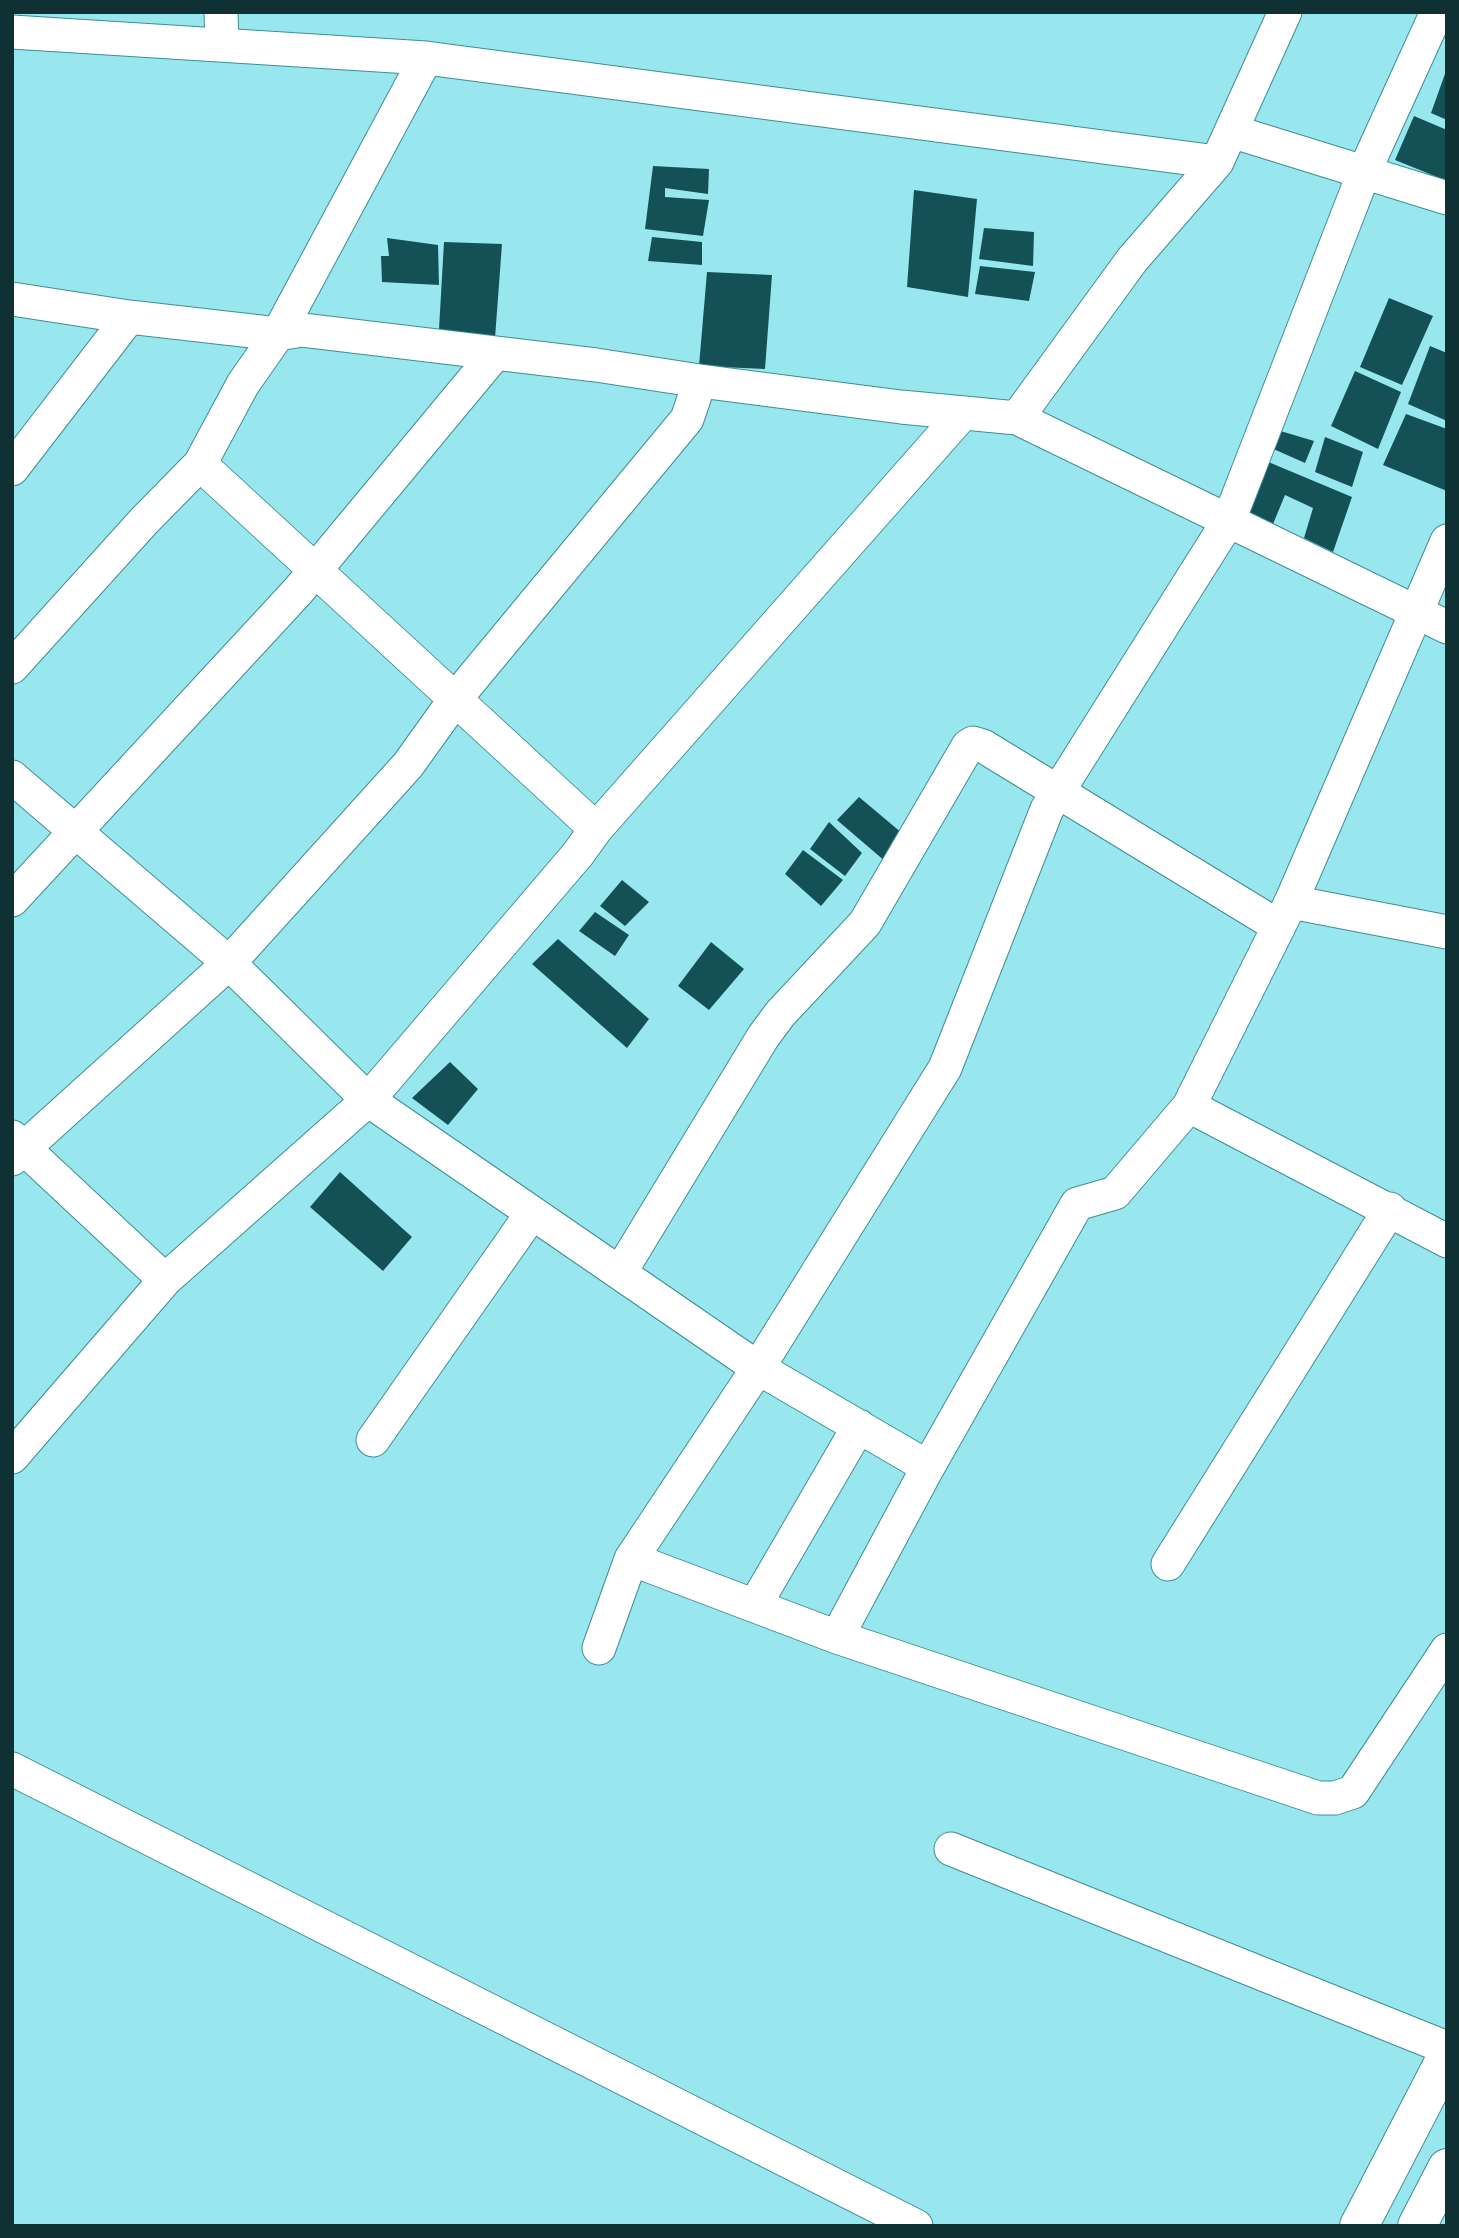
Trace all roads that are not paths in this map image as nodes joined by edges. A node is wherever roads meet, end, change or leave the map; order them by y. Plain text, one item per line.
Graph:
1 (221, 12) edge
2 (1285, 12) edge
3 (1437, 12) edge
4 (30, 26) edge
5 (222, 45) junction
6 (426, 58) junction
7 (1231, 131) junction
8 (1217, 162) junction
9 (1365, 170) junction
10 (1447, 198) edge
11 (12, 299) edge
12 (129, 317) junction
13 (278, 334) junction
14 (494, 355) junction
15 (700, 382) junction
16 (963, 413) junction
17 (1017, 418) junction
18 (200, 464) junction
19 (12, 469) edge
20 (1229, 520) junction
21 (1447, 541) edge
22 (314, 572) junction
23 (1413, 614) junction
24 (1447, 628) edge
25 (12, 667) edge
26 (456, 698) junction
27 (12, 778) edge
28 (1058, 791) junction
29 (596, 829) junction
30 (74, 833) junction
31 (12, 900) edge
32 (1284, 914) junction
33 (1447, 932) edge
34 (229, 963) junction
35 (368, 1100) junction
36 (1189, 1106) junction
37 (16, 1148) edge
38 (1390, 1209) junction
39 (532, 1213) junction
40 (1447, 1241) edge
41 (621, 1272) junction
42 (165, 1280) junction
43 (758, 1368) junction
44 (859, 1426) junction
45 (373, 1440) dead end
46 (12, 1457) edge
47 (928, 1467) junction
48 (631, 1559) junction
49 (1168, 1564) dead end
50 (755, 1605) junction
51 (837, 1637) junction
52 (599, 1648) dead end
53 (1447, 1650) edge
54 (12, 1769) edge
55 (951, 1849) dead end
56 (1447, 2048) edge
57 (1447, 2056) edge
58 (1447, 2168) edge
59 (916, 2226) edge
60 (1360, 2226) edge
61 (1417, 2226) edge

1 - 5 street
2 - 7 street
3 - 9 street
4 - 5 street
5 - 6 street
6 - 8 street
6 - 13 street
7 - 8 street
7 - 9 street
8 - 17 street
9 - 10 street
9 - 20 street
11 - 12 street
12 - 13 street
12 - 19 street
13 - 14 street
13 - 18 street
14 - 15 street
14 - 22 street
15 - 16 street
15 - 26 street
16 - 17 street
16 - 29 street
17 - 20 street
18 - 22 street
18 - 25 street
20 - 23 street
20 - 28 street
21 - 23 street
22 - 26 street
22 - 30 street
23 - 24 street
23 - 32 street
26 - 29 street
26 - 34 street
27 - 30 street
28 - 32 street
28 - 41 street
28 - 43 street
29 - 35 street
30 - 31 street
30 - 34 street
32 - 33 street
32 - 36 street
34 - 35 street
34 - 37 street
35 - 39 street
35 - 42 street
36 - 38 street
36 - 47 street
37 - 42 street
38 - 40 street
38 - 49 street
39 - 41 street
39 - 45 street
41 - 43 street
42 - 46 street
43 - 44 street
43 - 48 street
44 - 47 street
44 - 50 street
47 - 51 street
48 - 50 street
48 - 52 street
50 - 51 street
51 - 53 street
54 - 59 street
55 - 56 street
57 - 60 street
58 - 61 street

